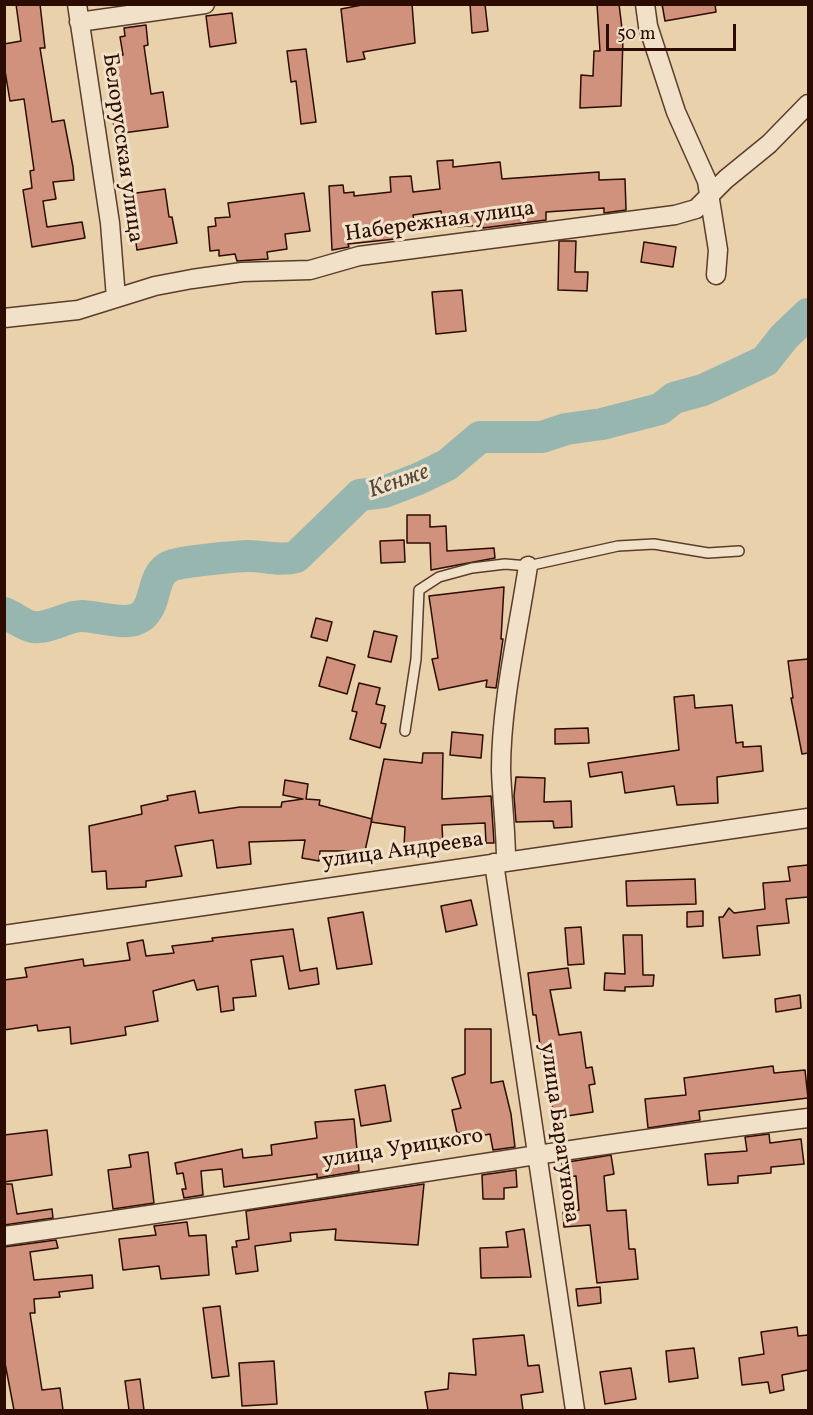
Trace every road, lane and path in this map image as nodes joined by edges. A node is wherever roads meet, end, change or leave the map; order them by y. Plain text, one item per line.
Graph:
1 (205, 4) edge
2 (645, 4) edge
3 (78, 13) edge
4 (808, 104) edge
5 (709, 196) junction
6 (716, 275) dead end
7 (116, 298) junction
8 (4, 318) edge
9 (738, 551) dead end
10 (528, 566) junction
11 (405, 731) dead end
12 (808, 818) edge
13 (500, 862) junction
14 (4, 935) edge
15 (808, 1118) edge
16 (537, 1155) junction
17 (4, 1236) edge
18 (574, 1410) edge

1 - 3 street
2 - 5 street
3 - 7 street, Белорусская улица
4 - 5 street, Набережная улица
5 - 6 street
5 - 7 street, Набережная улица
7 - 8 street, Набережная улица
9 - 10 lane
10 - 11 lane
10 - 13 street, улица Барагунова
12 - 13 street, улица Андреева
13 - 14 street, улица Андреева
13 - 16 street, улица Барагунова
15 - 16 street, улица Урицкого
16 - 17 street, улица Урицкого
16 - 18 street, улица Барагунова

